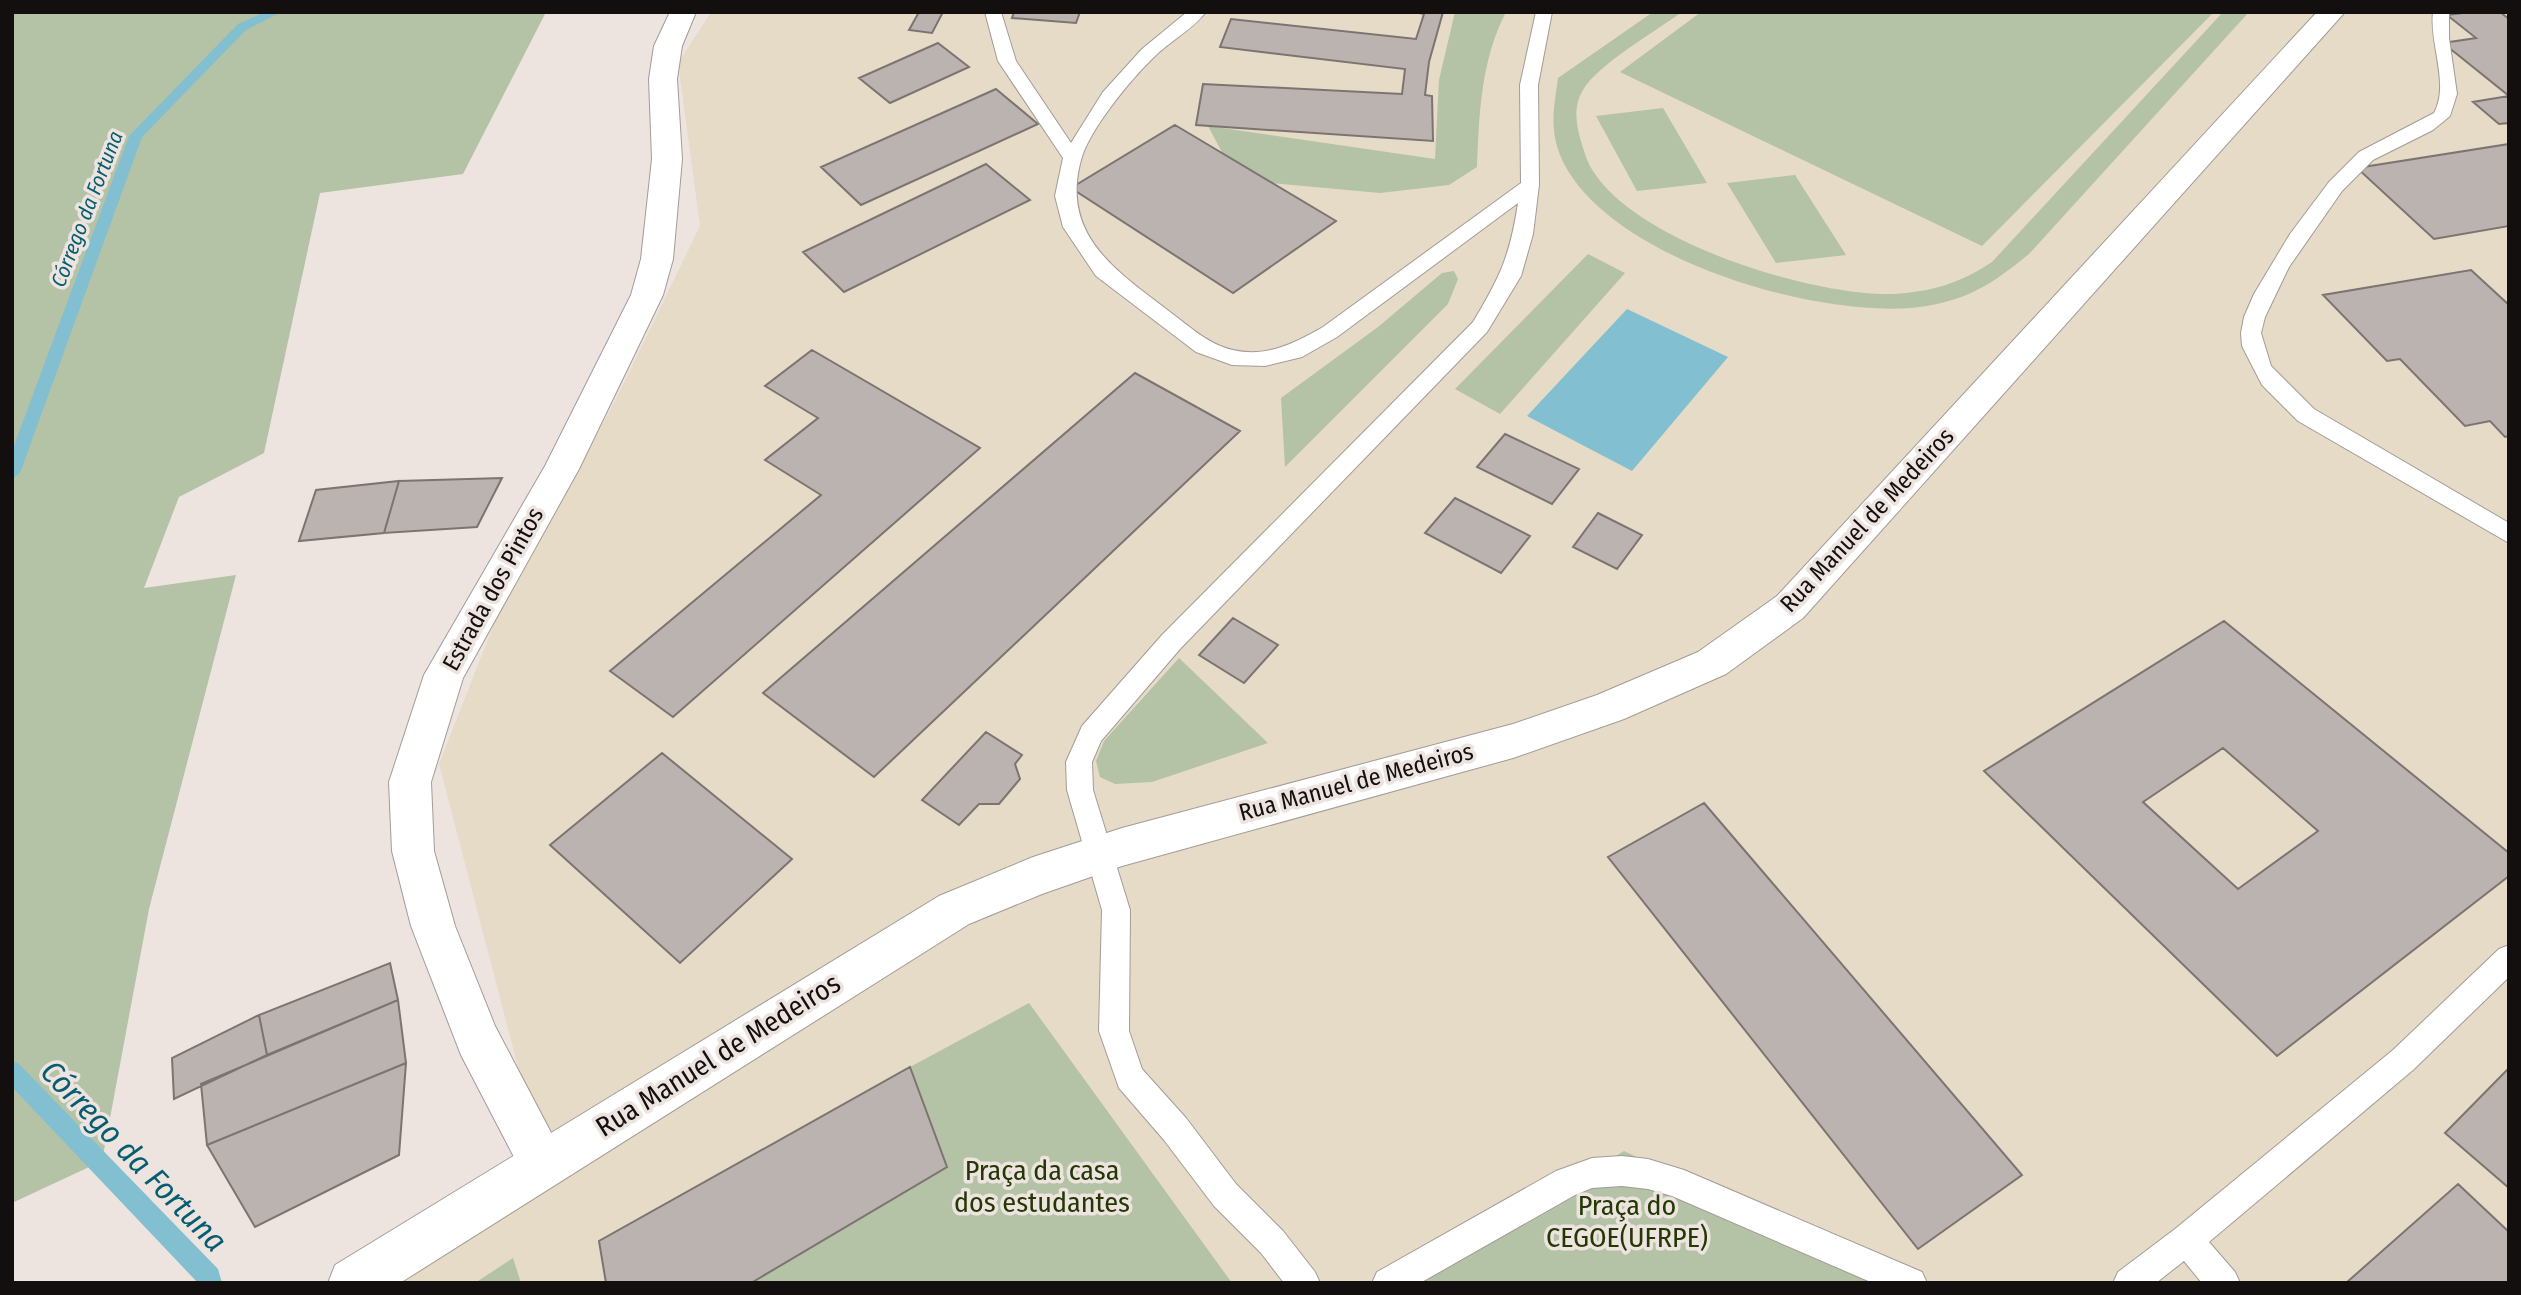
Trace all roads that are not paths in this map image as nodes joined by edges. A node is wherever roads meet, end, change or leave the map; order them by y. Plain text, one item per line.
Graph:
1 (683, 12) edge
2 (993, 12) edge
3 (1198, 12) edge
4 (1544, 12) edge
5 (2332, 12) edge
6 (2441, 12) edge
7 (1072, 158) junction
8 (1531, 185) junction
9 (2509, 534) edge
10 (1097, 855) junction
11 (2509, 958) edge
12 (543, 1163) junction
13 (2186, 1240) junction
14 (353, 1283) edge
15 (1304, 1283) edge
16 (1388, 1283) edge
17 (1910, 1283) edge
18 (2129, 1283) edge
19 (2224, 1283) edge

1 - 12 main road, Estrada dos Pintos
2 - 7 lane
3 - 7 lane
4 - 8 lane
5 - 10 main road, Rua Manuel de Medeiros
6 - 9 lane
7 - 8 lane
8 - 10 lane
10 - 12 main road, Rua Manuel de Medeiros
10 - 15 lane
11 - 13 lane
12 - 14 main road, Rua Manuel de Medeiros
13 - 18 lane
13 - 19 lane
16 - 17 lane

